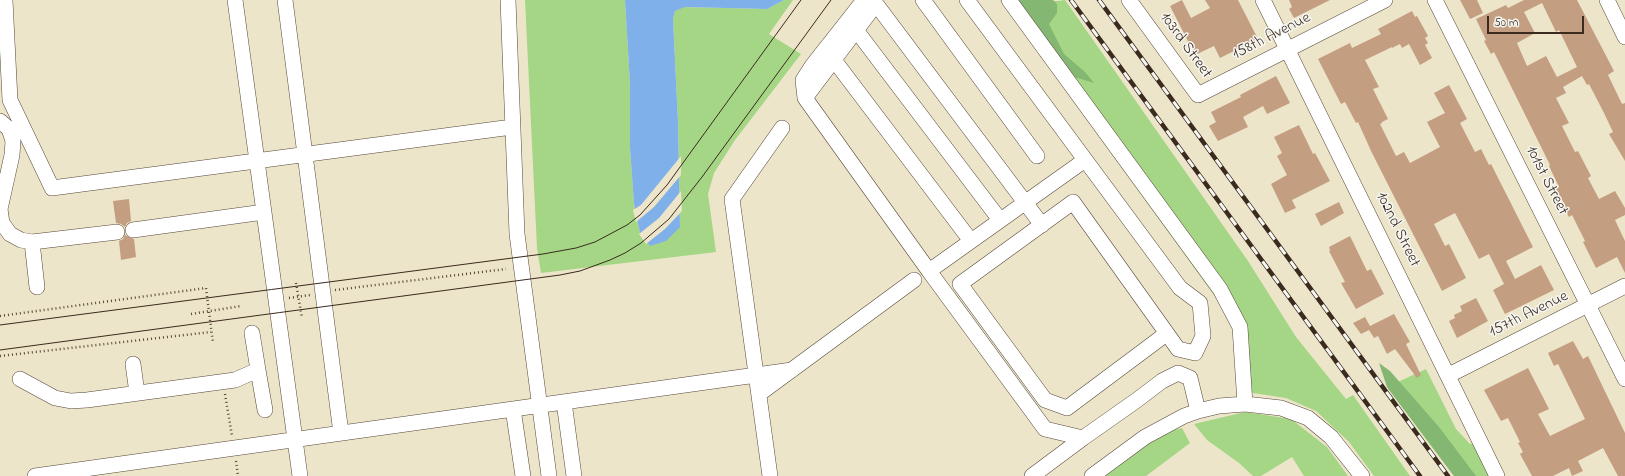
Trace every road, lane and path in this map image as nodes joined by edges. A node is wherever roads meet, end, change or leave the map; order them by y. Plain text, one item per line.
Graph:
1 (5, 0) edge
2 (235, 0) edge
3 (285, 0) edge
4 (508, 0) edge
5 (864, 0) edge
6 (923, 0) edge
7 (967, 0) edge
8 (1009, 0) edge
9 (1129, 0) edge
10 (1263, 0) edge
11 (1385, 0) edge
12 (1435, 0) edge
13 (1607, 0) edge
14 (856, 30) junction
15 (1625, 37) edge
16 (1288, 49) junction
17 (834, 60) junction
18 (1198, 95) joint
19 (805, 98) junction
20 (0, 121) edge
21 (512, 127) junction
22 (782, 128) dead end
23 (305, 154) junction
24 (1037, 156) dead end
25 (1085, 160) junction
26 (257, 161) junction
27 (1025, 203) junction
28 (264, 212) junction
29 (1000, 220) junction
30 (1042, 225) junction
31 (133, 230) dead end
32 (117, 232) dead end
33 (971, 241) junction
34 (32, 242) junction
35 (506, 269) dead end
36 (929, 271) junction
37 (914, 280) dead end
38 (296, 283) dead end
39 (37, 286) dead end
40 (1625, 286) edge
41 (1220, 289) junction
42 (333, 290) dead end
43 (310, 294) dead end
44 (298, 297) junction
45 (288, 299) dead end
46 (1200, 303) junction
47 (1588, 305) junction
48 (241, 306) dead end
49 (209, 312) junction
50 (191, 314) dead end
51 (0, 316) edge
52 (302, 318) dead end
53 (211, 332) junction
54 (252, 333) dead end
55 (1166, 334) junction
56 (213, 343) dead end
57 (1190, 352) junction
58 (0, 356) edge
59 (133, 364) dead end
60 (258, 370) junction
61 (792, 370) junction
62 (1183, 375) junction
63 (1448, 375) junction
64 (756, 376) junction
65 (20, 379) dead end
66 (1625, 379) edge
67 (137, 393) junction
68 (759, 394) junction
69 (564, 402) junction
70 (1245, 404) junction
71 (539, 406) junction
72 (513, 409) junction
73 (265, 410) dead end
74 (1198, 411) junction
75 (341, 433) junction
76 (1083, 438) junction
77 (295, 440) junction
78 (35, 476) edge
79 (300, 476) edge
80 (523, 476) edge
81 (549, 476) edge
82 (574, 476) edge
83 (770, 476) edge
84 (1032, 476) edge
85 (1092, 476) edge
86 (1362, 476) edge
87 (1497, 476) edge

1 - 26 street
2 - 26 street
3 - 23 street
4 - 21 street
5 - 19 street
6 - 24 street
7 - 25 street
8 - 41 street
9 - 18 street, 103rd Street
10 - 16 street, 102nd Street
11 - 16 street, 158th Avenue
12 - 47 street, 101st Street
13 - 15 street
14 - 17 street
14 - 27 street
14 - 29 street
16 - 18 street, 158th Avenue
16 - 63 street, 102nd Street
17 - 19 street
17 - 33 street
19 - 36 street
20 - 34 street
21 - 23 street
21 - 71 street
22 - 64 street
23 - 26 street
23 - 75 street
25 - 27 street
25 - 46 street
26 - 28 street
27 - 29 street
27 - 30 street
28 - 31 street
28 - 77 street
29 - 33 street
30 - 55 street
30 - 55 street
32 - 34 street
33 - 36 street
34 - 39 street
35 - 42 path
36 - 76 street
37 - 61 street
38 - 44 path
40 - 47 street, 157th Avenue
41 - 46 street
41 - 70 street
43 - 44 path
44 - 45 path
44 - 52 path
46 - 57 street
47 - 63 street, 157th Avenue
47 - 66 street, 101st Street
48 - 49 path
49 - 50 path
49 - 51 path
49 - 53 path
53 - 56 path
53 - 58 path
54 - 60 street
55 - 57 street
57 - 62 street
59 - 67 street
60 - 67 street
60 - 73 street
61 - 64 street
61 - 68 street
62 - 74 street
62 - 76 street
63 - 87 street, 102nd Street
64 - 68 street
64 - 69 street
65 - 67 street
68 - 83 street
69 - 71 street
69 - 82 street
70 - 74 street
70 - 86 street
71 - 72 street
71 - 81 street
72 - 75 street
72 - 80 street
74 - 85 street
75 - 77 street
76 - 84 street
77 - 78 street
77 - 79 street

